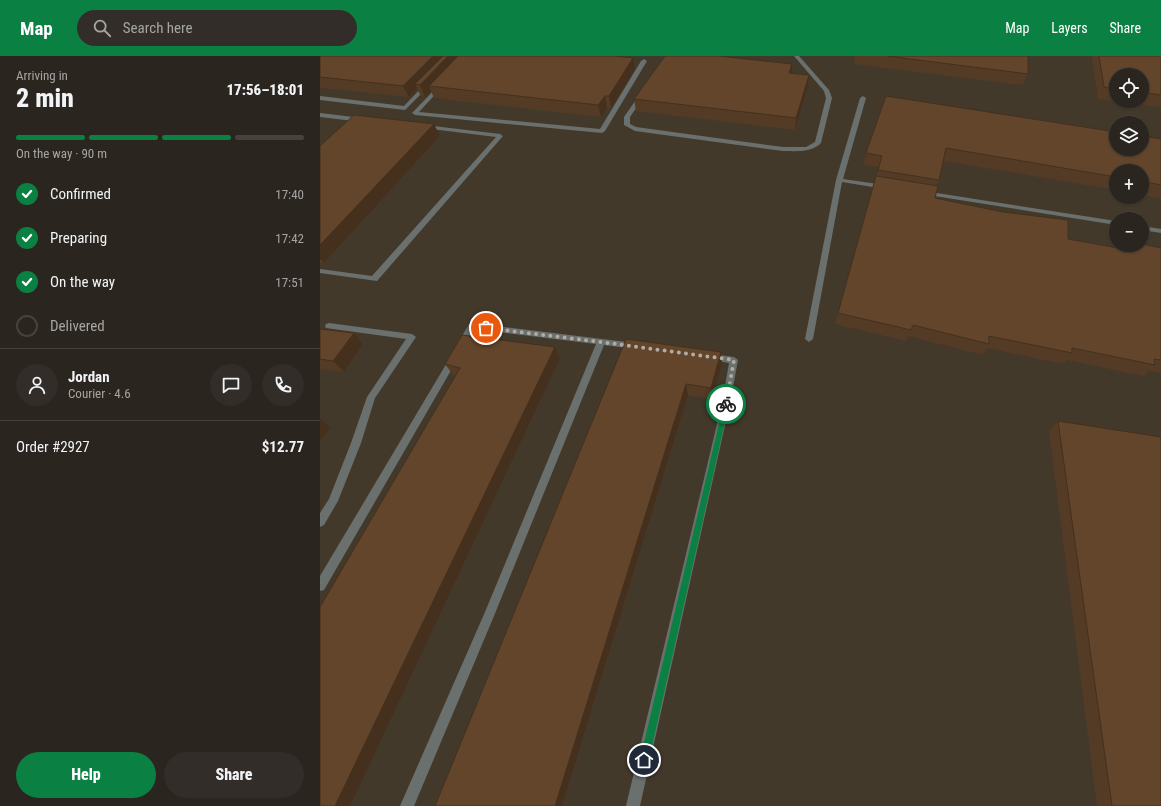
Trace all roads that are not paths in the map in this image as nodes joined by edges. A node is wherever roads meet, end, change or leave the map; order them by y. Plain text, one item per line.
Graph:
1 (796, 56) edge
2 (646, 59) edge
3 (636, 61) dead end
4 (432, 79) edge
5 (442, 84) edge
6 (648, 87) edge
7 (320, 98) edge
8 (863, 98) dead end
9 (320, 115) edge
10 (368, 121) edge
11 (414, 126) edge
12 (839, 180) junction
13 (893, 188) edge
14 (916, 192) edge
15 (1109, 223) edge
16 (1149, 229) edge
17 (1161, 231) edge
18 (320, 271) edge
19 (329, 326) dead end
20 (809, 339) dead end
21 (601, 342) junction
22 (648, 348) edge
23 (703, 356) edge
24 (320, 522) edge
25 (320, 586) edge
26 (407, 806) edge
27 (633, 806) edge

1 - 6 lane
2 - 3 lane
2 - 5 lane
4 - 7 lane
8 - 12 lane
9 - 10 lane
11 - 18 lane
12 - 13 lane
12 - 20 lane
14 - 15 lane
16 - 17 lane
19 - 24 lane
21 - 22 lane
21 - 25 lane
21 - 26 lane
23 - 27 lane

